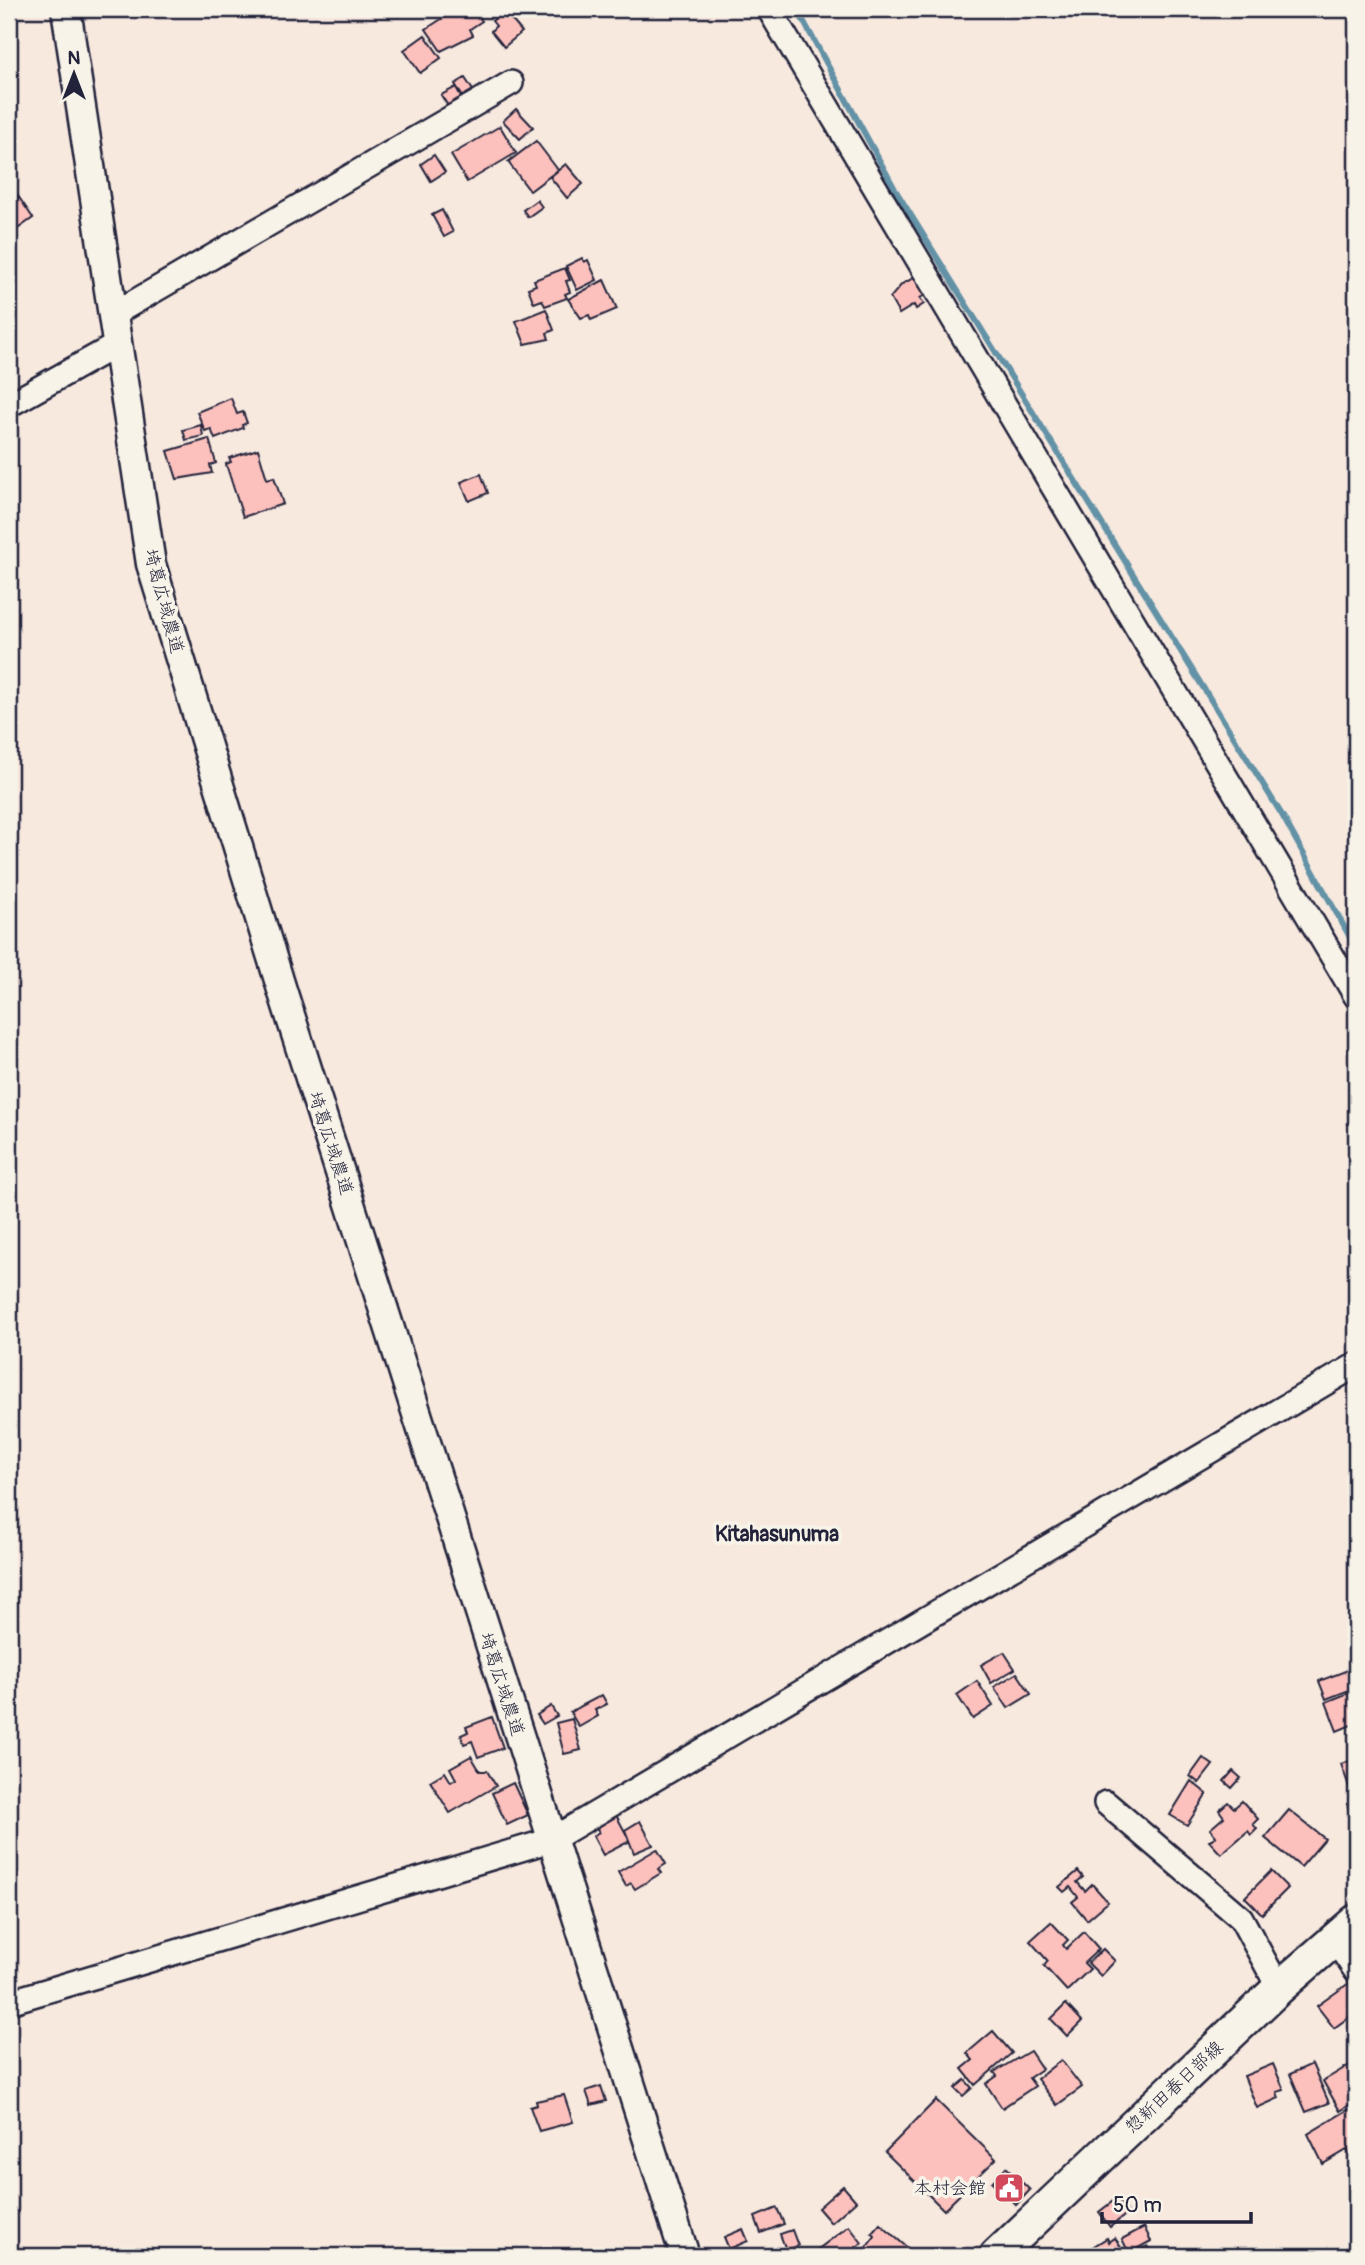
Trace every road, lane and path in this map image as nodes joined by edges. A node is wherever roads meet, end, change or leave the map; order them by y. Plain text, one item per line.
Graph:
1 (66, 9) edge
2 (769, 9) edge
3 (511, 83) dead end
4 (112, 315) junction
5 (118, 344) junction
6 (9, 405) edge
7 (1356, 996) edge
8 (1356, 1365) edge
9 (1106, 1803) dead end
10 (551, 1840) junction
11 (1346, 1931) edge
12 (1356, 1971) edge
13 (1279, 1988) junction
14 (9, 2002) edge
15 (685, 2256) edge
16 (996, 2256) edge

1 - 4 street, 埼葛広域農道
2 - 7 street
3 - 4 street
4 - 5 street, 埼葛広域農道
5 - 6 street
5 - 10 street, 埼葛広域農道
8 - 10 street
9 - 13 street
10 - 14 street
10 - 15 street, 埼葛広域農道
11 - 12 street
11 - 13 main road, 惣新田春日部線
13 - 16 main road, 惣新田春日部線

